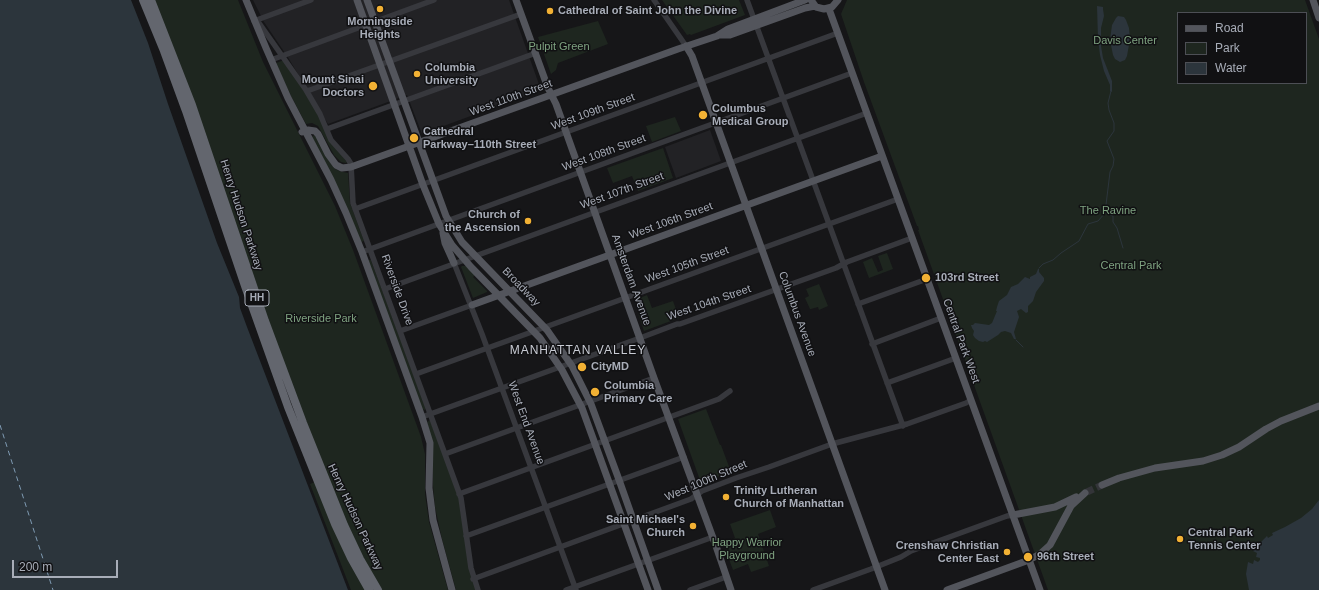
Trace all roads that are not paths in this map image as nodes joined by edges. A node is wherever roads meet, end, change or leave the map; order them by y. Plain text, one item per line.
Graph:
1 (143, 0) edge
2 (151, 0) edge
3 (242, 0) edge
4 (246, 0) edge
5 (311, 0) edge
6 (356, 0) edge
7 (367, 0) edge
8 (434, 0) edge
9 (516, 0) edge
10 (654, 0) edge
11 (747, 0) edge
12 (805, 0) edge
13 (838, 0) edge
14 (1312, 0) edge
15 (813, 3) edge
16 (830, 8) junction
17 (521, 14) junction
18 (1319, 18) edge
19 (252, 22) junction
20 (375, 22) junction
21 (756, 22) junction
22 (366, 25) junction
23 (838, 33) junction
24 (686, 46) junction
25 (536, 53) junction
26 (282, 55) junction
27 (769, 58) junction
28 (269, 61) junction
29 (389, 62) junction
30 (380, 65) junction
31 (852, 73) junction
32 (701, 83) junction
33 (307, 92) junction
34 (552, 95) junction
35 (783, 98) junction
36 (403, 101) junction
37 (395, 105) junction
38 (867, 113) junction
39 (716, 123) junction
40 (327, 129) junction
41 (304, 131) junction
42 (566, 132) junction
43 (798, 138) junction
44 (419, 142) junction
45 (409, 146) junction
46 (882, 156) junction
47 (730, 163) junction
48 (351, 168) junction
49 (580, 172) junction
50 (433, 181) junction
51 (813, 181) junction
52 (423, 184) junction
53 (898, 199) junction
54 (746, 206) junction
55 (355, 209) junction
56 (595, 212) junction
57 (448, 220) junction
58 (829, 224) junction
59 (440, 227) junction
60 (912, 238) junction
61 (762, 248) junction
62 (370, 249) junction
63 (360, 253) junction
64 (610, 255) junction
65 (475, 256) junction
66 (464, 259) junction
67 (454, 263) junction
68 (844, 265) junction
69 (927, 278) junction
70 (385, 289) junction
71 (776, 290) junction
72 (511, 291) junction
73 (500, 296) junction
74 (625, 298) junction
75 (858, 304) junction
76 (472, 306) junction
77 (941, 318) junction
78 (545, 327) junction
79 (400, 331) junction
80 (534, 331) junction
81 (640, 338) junction
82 (872, 344) junction
83 (488, 348) junction
84 (956, 358) junction
85 (570, 363) junction
86 (560, 367) junction
87 (416, 374) junction
88 (654, 378) junction
89 (887, 383) junction
90 (502, 388) junction
91 (730, 391) dead end
92 (971, 400) junction
93 (590, 401) junction
94 (580, 405) junction
95 (1319, 406) edge
96 (431, 414) junction
97 (669, 417) junction
98 (420, 418) junction
99 (903, 426) junction
100 (517, 428) junction
101 (605, 441) junction
102 (595, 444) junction
103 (832, 444) junction
104 (445, 454) junction
105 (684, 457) junction
106 (531, 467) junction
107 (620, 480) junction
108 (610, 484) junction
109 (1102, 485) tunnel mouth
110 (459, 494) junction
111 (698, 495) junction
112 (546, 507) junction
113 (1013, 515) junction
114 (634, 520) junction
115 (624, 524) junction
116 (466, 536) junction
117 (713, 537) junction
118 (560, 547) junction
119 (648, 560) junction
120 (1029, 560) junction
121 (638, 564) junction
122 (877, 566) junction
123 (726, 577) junction
124 (474, 579) junction
125 (575, 588) edge
126 (369, 590) edge
127 (378, 590) edge
128 (452, 590) edge
129 (478, 590) edge
130 (566, 590) edge
131 (648, 590) edge
132 (658, 590) edge
133 (690, 590) edge
134 (731, 590) edge
135 (813, 590) edge
136 (885, 590) edge
137 (947, 590) edge
138 (1040, 590) edge

1 - 126 highway, Henry Hudson Parkway / HH
2 - 127 highway, Henry Hudson Parkway / HH
3 - 19 main road, Riverside Drive
4 - 19 main road, Riverside Drive
5 - 19 street
6 - 22 main road, Broadway
7 - 20 main road, Broadway
8 - 20 street
9 - 17 main road, Amsterdam Avenue
10 - 24 street
11 - 21 street
12 - 21 main road, West 110th Street
13 - 16 main road
14 - 18 main road
15 - 16 main road
15 - 21 main road, West 110th Street
16 - 23 main road, Central Park West
17 - 25 main road, Amsterdam Avenue
17 - 29 street
19 - 26 street, Riverside Drive
19 - 28 main road, Riverside Drive
20 - 22 street
20 - 29 main road, Broadway
21 - 24 main road, West 110th Street
21 - 27 street
22 - 26 street
22 - 30 main road, Broadway
23 - 27 street, West 109th Street
23 - 31 main road, Central Park West
24 - 32 main road, Columbus Avenue
24 - 34 main road, West 110th Street
25 - 34 main road, Amsterdam Avenue
25 - 36 street
26 - 28 street
26 - 33 street, Riverside Drive
27 - 32 street, West 109th Street
27 - 35 street
28 - 41 main road, Riverside Drive
29 - 30 street
29 - 36 main road, Broadway
30 - 33 street
30 - 37 main road, Broadway
31 - 35 street, West 108th Street
31 - 38 main road, Central Park West
32 - 39 main road, Columbus Avenue
32 - 42 street, West 109th Street
33 - 40 street, Riverside Drive
34 - 42 main road, Amsterdam Avenue
34 - 44 main road, West 110th Street
35 - 39 street, West 108th Street
35 - 43 street
36 - 37 street
36 - 44 main road, Broadway
37 - 40 street
37 - 45 main road, Broadway
38 - 43 street, West 107th Street
38 - 46 main road, Central Park West
39 - 47 main road, Columbus Avenue
39 - 49 street, West 108th Street
40 - 48 street, Riverside Drive
41 - 48 main road
41 - 63 main road, Riverside Drive
42 - 49 main road, Amsterdam Avenue
42 - 50 street, West 109th Street
43 - 47 street, West 107th Street
43 - 51 street
44 - 45 main road, West 110th Street
44 - 50 main road, Broadway
45 - 48 main road, West 110th Street
45 - 52 main road, Broadway
46 - 51 main road, West 106th Street
46 - 53 main road, Central Park West
47 - 54 main road, Columbus Avenue
47 - 56 street, West 107th Street
48 - 55 street, Riverside Drive
49 - 56 main road, Amsterdam Avenue
49 - 57 street, West 108th Street
50 - 52 street, West 109th Street
50 - 57 main road, Broadway
51 - 54 main road, West 106th Street
51 - 58 street
52 - 55 street, West 109th Street
52 - 59 main road, Broadway
53 - 58 street, West 105th Street
53 - 60 main road, Central Park West
54 - 61 main road, Columbus Avenue
54 - 64 main road, West 106th Street
55 - 62 street, Riverside Drive
56 - 64 main road, Amsterdam Avenue
56 - 65 street, West 107th Street
57 - 59 street, West 108th Street
57 - 65 main road, Broadway
58 - 61 street, West 105th Street
58 - 68 street
59 - 62 street, West 108th Street
59 - 66 main road, Broadway
59 - 67 main road
60 - 68 street, West 104th Street
60 - 69 main road, Central Park West
61 - 71 main road, Columbus Avenue
61 - 74 street, West 105th Street
62 - 63 street, West 108th Street
62 - 70 street, Riverside Drive
63 - 98 main road, Riverside Drive
64 - 72 main road, West 106th Street
64 - 74 main road, Amsterdam Avenue
65 - 66 street, West 107th Street
65 - 72 main road, Broadway
66 - 67 street, West 107th Street
66 - 73 main road, Broadway
67 - 70 street, West 107th Street
67 - 76 street, West End Avenue
68 - 71 street, West 104th Street
68 - 75 street
69 - 75 street
69 - 77 main road, Central Park West
70 - 79 street, Riverside Drive
71 - 81 street, West 104th Street
71 - 103 main road, Columbus Avenue
72 - 73 main road, West 106th Street
72 - 78 main road, Broadway
73 - 76 main road, West 106th Street
73 - 80 main road, Broadway
74 - 78 street, West 105th Street
74 - 81 main road, Amsterdam Avenue
75 - 82 street
76 - 79 street, West 106th Street
76 - 83 street, West End Avenue
77 - 82 street
77 - 84 main road, Central Park West
78 - 80 street, West 105th Street
78 - 85 main road, Broadway
79 - 87 street, Riverside Drive
80 - 83 street, West 105th Street
80 - 86 main road, Broadway
81 - 85 street, West 104th Street
81 - 88 main road, Amsterdam Avenue
82 - 89 street
83 - 87 street, West 105th Street
83 - 90 street, West End Avenue
84 - 89 street
84 - 92 main road, Central Park West
85 - 86 street, West 104th Street
85 - 93 main road, Broadway
86 - 90 street, West 104th Street
86 - 94 main road, Broadway
87 - 96 street, Riverside Drive
88 - 93 street
88 - 97 main road, Amsterdam Avenue
89 - 99 street
90 - 96 street, West 104th Street
90 - 100 street, West End Avenue
91 - 97 street
92 - 99 street, West 100th Street
92 - 113 main road, Central Park West
93 - 94 street
93 - 101 main road, Broadway
94 - 100 street
94 - 102 main road, Broadway
95 - 109 main road
96 - 98 street, West 104th Street
96 - 104 street, Riverside Drive
97 - 101 street
97 - 105 main road, Amsterdam Avenue
98 - 128 main road, Riverside Drive
99 - 103 street, West 100th Street
100 - 104 street
100 - 106 street, West End Avenue
101 - 102 street
101 - 107 main road, Broadway
102 - 106 street
102 - 108 main road, Broadway
103 - 111 street, West 100th Street
103 - 122 main road, Columbus Avenue
104 - 110 street, Riverside Drive
105 - 107 street
105 - 111 main road, Amsterdam Avenue
106 - 110 street
106 - 112 street, West End Avenue
107 - 108 street
107 - 114 main road, Broadway
108 - 112 street
108 - 115 main road, Broadway
110 - 116 street, Riverside Drive
111 - 114 street, West 100th Street
111 - 117 main road, Amsterdam Avenue
112 - 116 street
112 - 118 street, West End Avenue
113 - 120 main road, Central Park West
113 - 120 main road
113 - 122 street
114 - 115 street, West 100th Street
114 - 119 main road, Broadway
115 - 118 street, West 100th Street
115 - 121 main road, Broadway
116 - 124 street, Riverside Drive
117 - 119 street
117 - 123 main road, Amsterdam Avenue
118 - 124 street, West 100th Street
118 - 125 street, West End Avenue
119 - 121 street
119 - 132 main road, Broadway
120 - 137 main road
120 - 138 main road, Central Park West
121 - 125 street
121 - 131 main road, Broadway
122 - 135 street
122 - 136 main road, Columbus Avenue
123 - 133 street
123 - 134 main road, Amsterdam Avenue
124 - 129 street, Riverside Drive
125 - 130 street

